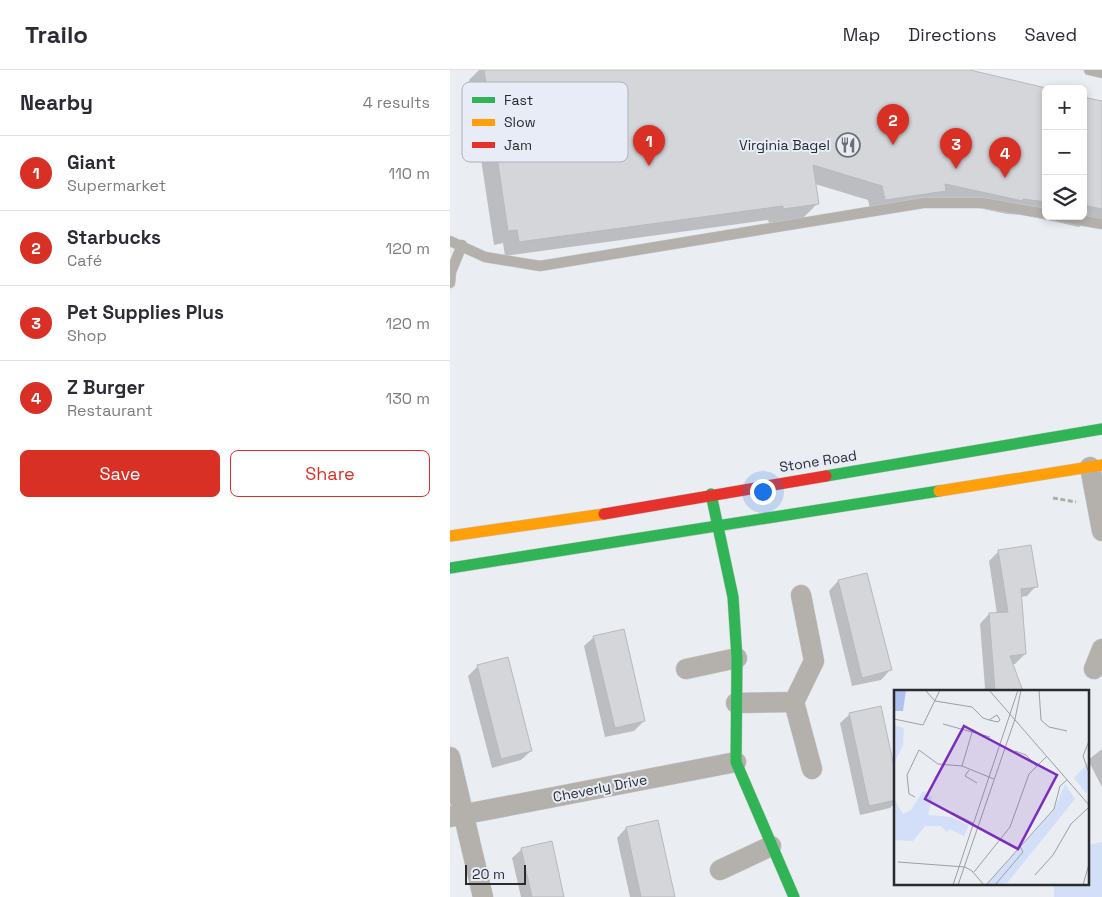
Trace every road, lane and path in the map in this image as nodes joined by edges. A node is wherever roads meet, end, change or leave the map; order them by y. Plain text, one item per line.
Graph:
1 (1090, 70) edge
2 (1102, 73) edge
3 (1042, 213) edge
4 (1080, 220) edge
5 (1102, 224) edge
6 (450, 241) edge
7 (462, 245) junction
8 (450, 283) edge
9 (1102, 429) edge
10 (1096, 466) edge
11 (711, 494) junction
12 (716, 526) junction
13 (1102, 531) edge
14 (450, 536) edge
15 (450, 568) edge
16 (801, 595) dead end
17 (1102, 648) edge
18 (737, 658) junction
19 (686, 669) dead end
20 (1094, 669) dead end
21 (794, 702) junction
22 (736, 703) junction
23 (450, 757) edge
24 (736, 762) junction
25 (812, 769) dead end
26 (457, 816) edge
27 (771, 846) junction
28 (720, 870) dead end
29 (483, 897) edge
30 (794, 897) edge

1 - 2 lane
3 - 7 lane
4 - 5 lane
6 - 7 lane
7 - 8 lane
9 - 11 main road, Stone Road
10 - 12 main road
10 - 13 street
11 - 12 main road
11 - 14 main road, Stone Road
12 - 15 main road
12 - 18 main road
16 - 21 street
17 - 20 street
18 - 19 street
18 - 22 main road
21 - 22 street
21 - 25 street
22 - 24 main road
23 - 26 street
24 - 26 street, Cheverly Drive
24 - 27 main road
26 - 29 street
27 - 28 street
27 - 30 main road

